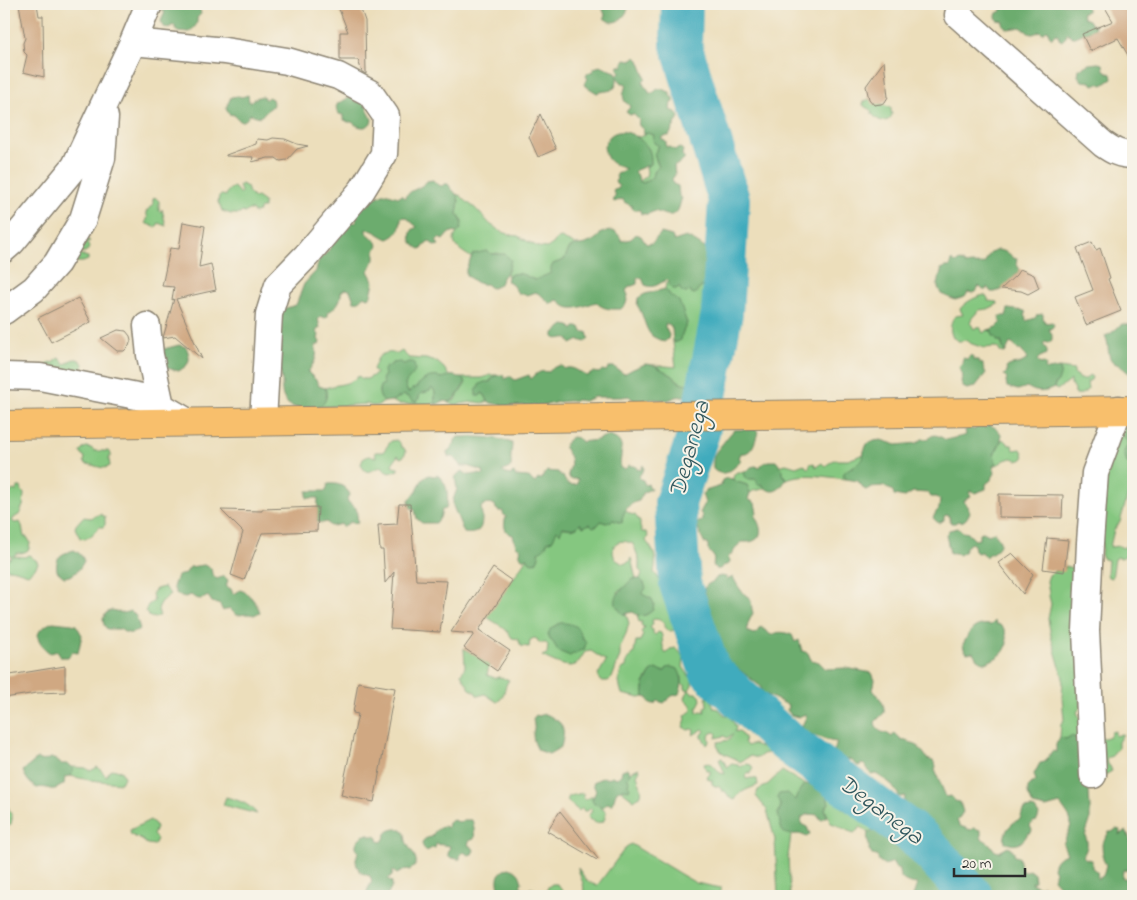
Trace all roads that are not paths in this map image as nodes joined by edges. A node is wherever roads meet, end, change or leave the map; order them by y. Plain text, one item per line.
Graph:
1 (149, 4) edge
2 (958, 15) dead end
3 (133, 42) junction
4 (106, 101) junction
5 (1133, 155) edge
6 (4, 249) edge
7 (4, 312) edge
8 (147, 326) dead end
9 (4, 376) edge
10 (161, 406) junction
11 (1126, 409) edge
12 (263, 421) junction
13 (188, 422) junction
14 (4, 424) edge
15 (1093, 775) dead end

1 - 3 street
2 - 5 street
3 - 4 street
3 - 12 street
4 - 6 street
4 - 7 street
8 - 10 street
9 - 10 street
10 - 13 street
11 - 12 highway
11 - 15 street
12 - 13 highway
13 - 14 highway

